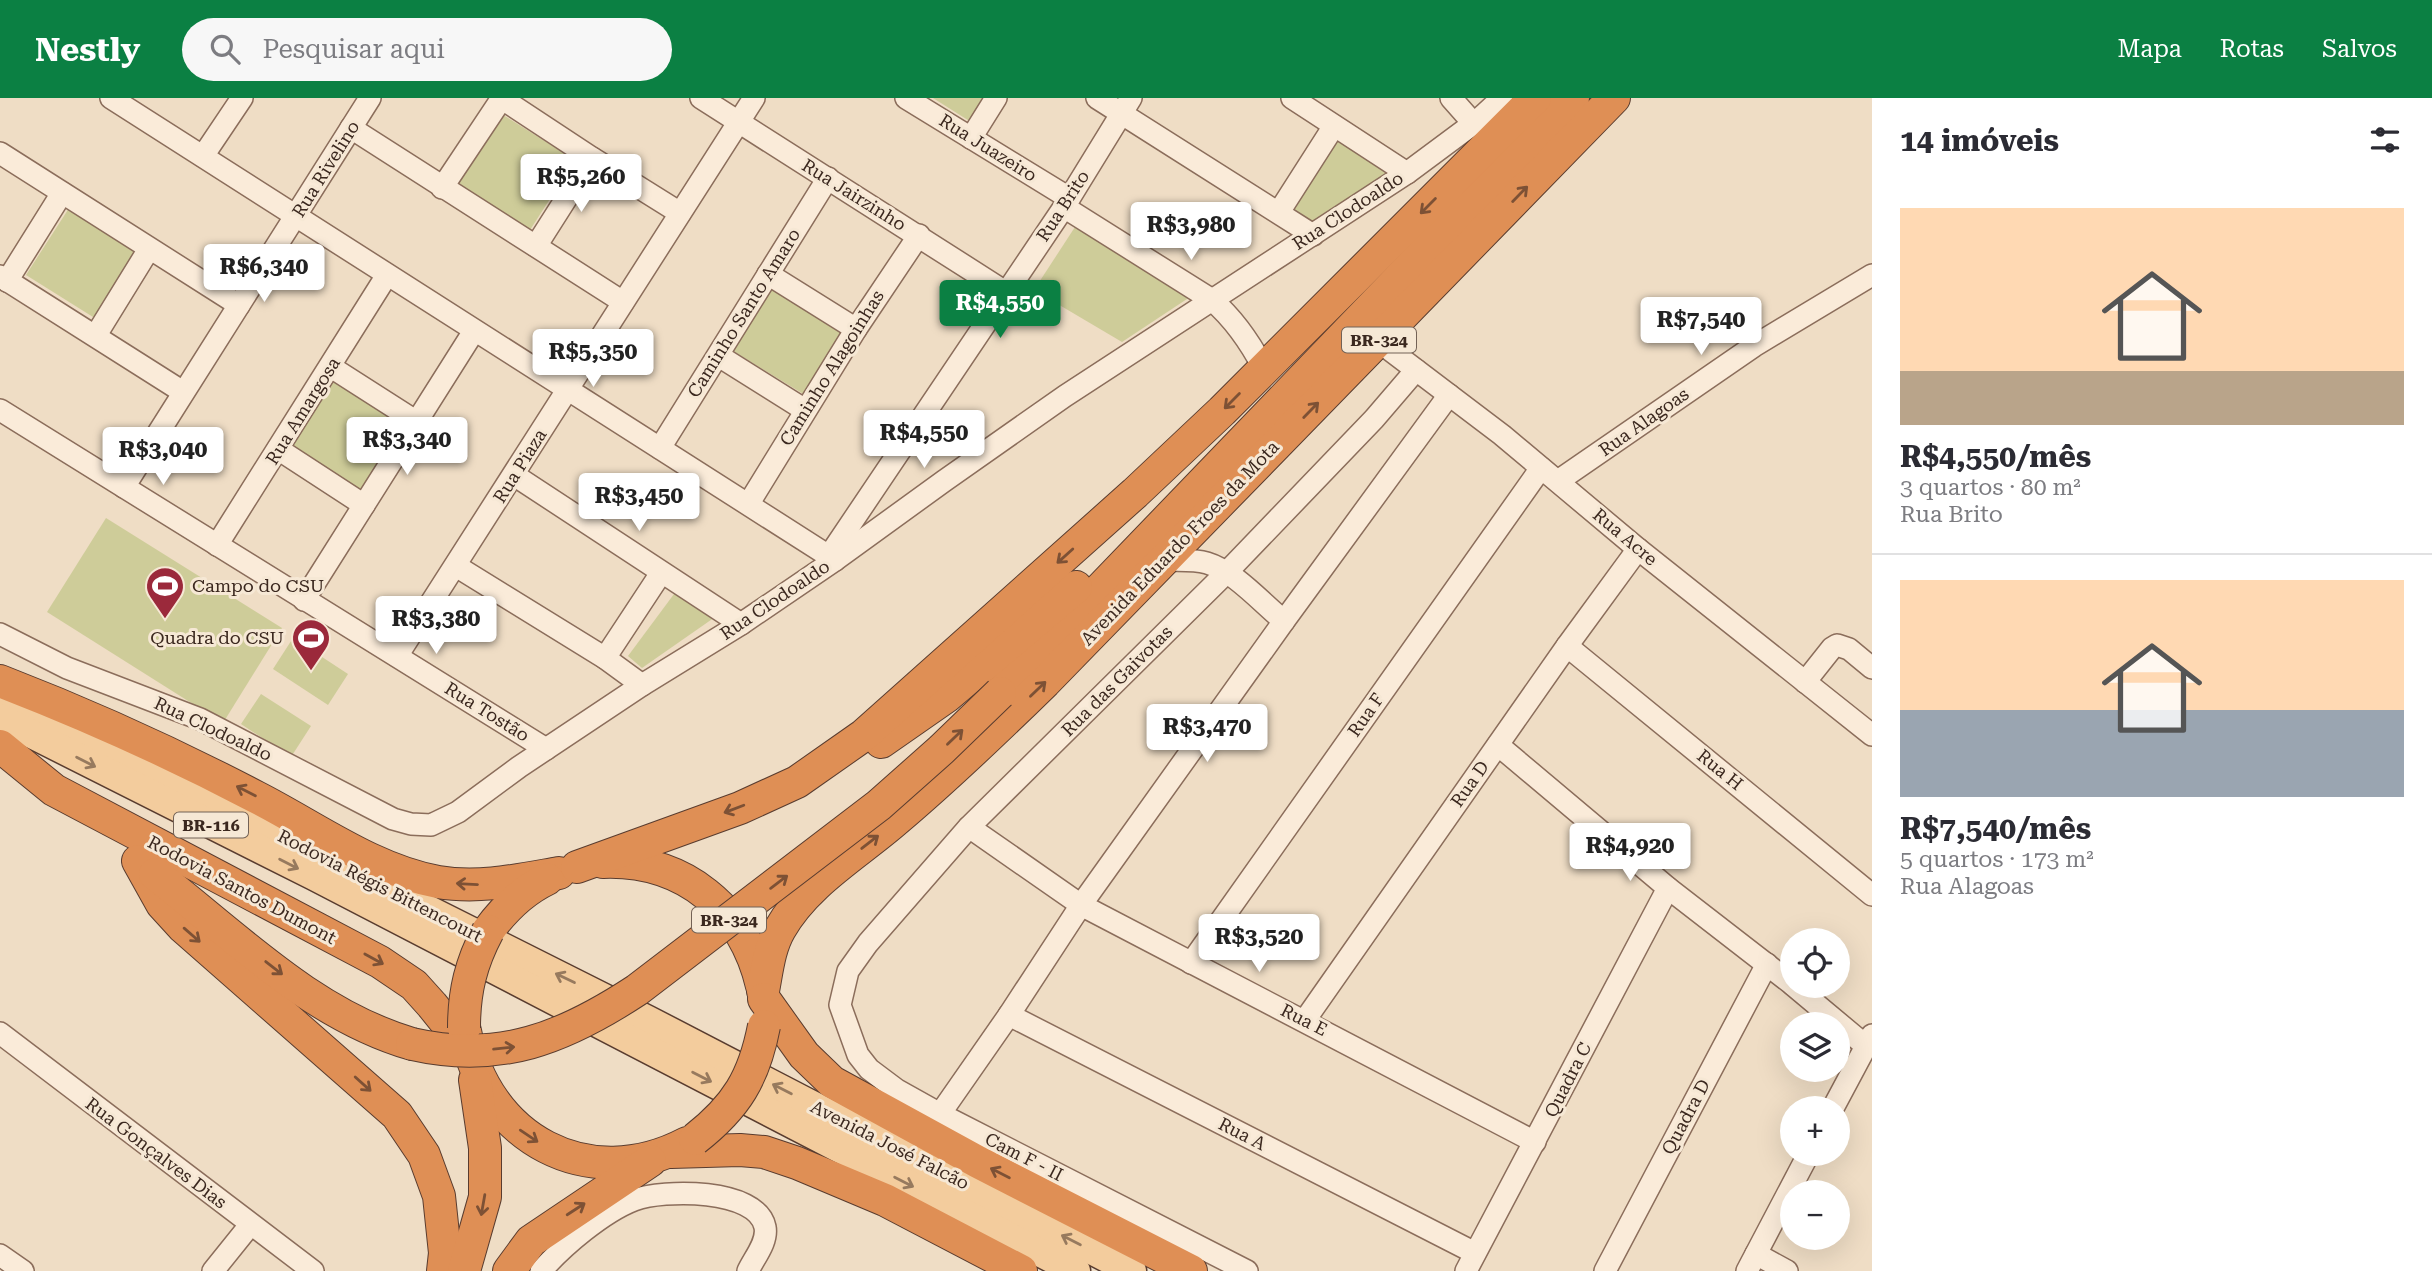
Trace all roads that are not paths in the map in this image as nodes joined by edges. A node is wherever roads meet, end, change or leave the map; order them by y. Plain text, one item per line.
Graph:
1 (242, 98) edge
2 (370, 98) edge
3 (501, 98) edge
4 (701, 98) edge
5 (754, 98) edge
6 (906, 98) edge
7 (996, 98) edge
8 (1097, 98) edge
9 (1292, 98) edge
10 (1451, 98) edge
11 (1535, 98) edge
12 (1573, 98) edge
13 (1614, 98) edge
14 (116, 99) edge
15 (1126, 106) edge
16 (1486, 107) edge
17 (739, 122) junction
18 (1334, 126) junction
19 (351, 128) junction
20 (971, 138) junction
21 (0, 153) edge
22 (203, 156) junction
23 (592, 158) junction
24 (1407, 173) junction
25 (828, 178) junction
26 (442, 188) junction
27 (62, 193) junction
28 (1066, 202) junction
29 (1279, 212) junction
30 (680, 213) junction
31 (296, 216) junction
32 (919, 235) junction
33 (1313, 235) junction
34 (536, 246) junction
35 (149, 249) junction
36 (768, 274) junction
37 (387, 275) junction
38 (4, 279) edge
39 (1870, 280) edge
40 (1007, 293) junction
41 (1212, 300) junction
42 (623, 302) junction
43 (239, 305) junction
44 (856, 329) junction
45 (474, 331) junction
46 (96, 335) junction
47 (1378, 341) junction
48 (719, 356) junction
49 (331, 367) junction
50 (1264, 369) junction
51 (1416, 370) junction
52 (568, 390) junction
53 (183, 392) junction
54 (1449, 395) junction
55 (0, 410) edge
56 (805, 410) junction
57 (417, 422) junction
58 (660, 448) junction
59 (278, 449) junction
60 (1550, 474) junction
61 (514, 475) junction
62 (1205, 477) junction
63 (124, 487) junction
64 (749, 503) junction
65 (364, 505) junction
66 (217, 545) junction
67 (1638, 549) junction
68 (832, 558) junction
69 (1162, 560) junction
70 (456, 566) junction
71 (1227, 572) junction
72 (662, 573) junction
73 (304, 600) junction
74 (1283, 621) junction
75 (741, 624) junction
76 (0, 634) edge
77 (1567, 646) junction
78 (397, 656) junction
79 (605, 658) junction
80 (1872, 667) edge
81 (0, 681) edge
82 (1805, 682) junction
83 (642, 685) junction
84 (0, 695) edge
85 (0, 718) edge
86 (1872, 735) edge
87 (1498, 745) junction
88 (0, 746) edge
89 (546, 749) junction
90 (797, 782) junction
91 (54, 790) junction
92 (969, 827) junction
93 (138, 861) junction
94 (568, 870) junction
95 (1668, 888) junction
96 (1872, 895) edge
97 (1081, 905) junction
98 (201, 910) joint
99 (1191, 963) junction
100 (1767, 964) junction
101 (1780, 974) edge
102 (1811, 998) edge
103 (763, 1005) junction
104 (840, 1005) joint
105 (1009, 1015) junction
106 (1305, 1020) junction
107 (645, 1033) junction
108 (0, 1034) edge
109 (1869, 1040) edge
110 (468, 1048) junction
111 (1839, 1096) edge
112 (940, 1114) junction
113 (1535, 1142) junction
114 (674, 1149) junction
115 (1802, 1166) edge
116 (250, 1224) junction
117 (0, 1255) edge
118 (1471, 1262) edge
119 (1751, 1262) edge
120 (23, 1271) edge
121 (212, 1271) edge
122 (313, 1271) edge
123 (443, 1271) edge
124 (464, 1271) edge
125 (509, 1271) edge
126 (541, 1271) edge
127 (748, 1271) edge
128 (1021, 1271) edge
129 (1076, 1271) edge
130 (1132, 1271) edge
131 (1192, 1271) edge
132 (1247, 1271) edge
133 (1605, 1271) edge
134 (1787, 1271) edge

1 - 22 street
2 - 19 street, Rua Rivelino
3 - 23 street
3 - 26 street
4 - 17 street, Rua Jairzinho
5 - 17 street, Rua Piaza
6 - 20 street, Rua Juazeiro
7 - 20 street
8 - 15 street
9 - 18 street
10 - 16 street
11 -> 50 highway, Avenida Eduardo Froes da Mota
12 - 62 highway, Avenida Eduardo Froes da Mota / BR-324
47 -> 13 highway, Avenida Eduardo Froes da Mota / BR-324
14 - 22 street
15 - 28 street, Rua Brito
15 - 29 street
16 - 24 street, Rua Clodoaldo
17 - 25 street, Rua Jairzinho
17 - 30 street, Rua Piaza
18 - 24 street
18 - 29 street
19 - 26 street
19 - 31 street, Rua Rivelino
20 - 28 street, Rua Juazeiro
21 - 27 street
22 - 31 street
23 - 30 street
23 - 34 street
24 - 33 street, Rua Clodoaldo
25 - 32 street, Rua Jairzinho
25 - 36 street, Caminho Santo Amaro
26 - 34 street
27 - 35 street
27 - 38 street
28 - 40 street, Rua Brito
28 - 41 street, Rua Juazeiro
29 - 33 street
30 - 42 street, Rua Piaza
31 - 37 street
31 - 43 street, Rua Rivelino
32 - 40 street, Rua Jairzinho
32 - 44 street, Caminho Alagoinhas
33 - 41 street, Rua Clodoaldo
34 - 42 street
35 - 43 street
35 - 46 street
36 - 44 street
36 - 48 street, Caminho Santo Amaro
37 - 45 street
37 - 49 street, Rua Amargosa
38 - 46 street
39 - 60 street, Rua Alagoas
40 - 68 street, Rua Brito
41 - 50 street, Rua Juazeiro
41 - 68 street, Rua Clodoaldo
42 - 52 street, Rua Piaza
43 - 53 street, Rua Rivelino
44 - 56 street, Caminho Alagoinhas
45 - 52 street
45 - 57 street
46 - 53 street
47 - 51 street, Rua Acre
69 -> 47 highway, Avenida Eduardo Froes da Mota / BR-324
48 - 56 street
48 - 58 street, Caminho Santo Amaro
49 - 57 street
49 - 59 street, Rua Amargosa
50 -> 90 highway, Avenida Eduardo Froes da Mota
51 - 54 street, Rua Acre
51 - 71 street, Rua das Gaivotas
52 - 58 street
52 - 61 street, Rua Piaza
53 - 63 street, Rua Rivelino
54 - 60 street, Rua Acre
54 - 74 street
55 - 63 street, Rua Tostão
56 - 64 street, Caminho Alagoinhas
57 - 65 street
58 - 64 street
59 - 65 street
59 - 66 street, Rua Amargosa
60 - 67 street, Rua Acre
60 - 99 street, Rua F
61 - 70 street, Rua Piaza
61 - 72 street
62 - 90 highway, BR-324
98 -> 62 highway, BR-324, bridge
63 - 66 street, Rua Tostão
64 - 68 street
65 - 73 street
66 - 73 street, Rua Tostão
67 - 77 street, Rua D
67 - 82 street, Rua Acre
68 - 75 street, Rua Clodoaldo
69 - 71 street
103 -> 69 highway, Avenida Eduardo Froes da Mota / BR-324
70 - 78 street, Rua Piaza
70 - 79 street
71 - 74 street
71 - 92 street, Rua das Gaivotas
72 - 75 street
72 - 79 street
73 - 78 street, Rua Tostão
74 - 97 street
75 - 83 street, Rua Clodoaldo
76 - 89 street, Rua Clodoaldo
77 - 87 street, Rua D
77 - 96 street, Rua H
78 - 89 street, Rua Tostão
79 - 83 street
80 - 82 street
94 -> 81 highway, BR-116
82 - 86 street, Rua Acre
83 - 89 street, Rua Clodoaldo
107 -> 84 main road, Rodovia Régis Bittencourt / BR-116
85 -> 107 main road, Rodovia Régis Bittencourt / BR-116
87 - 95 street
87 - 106 street, Rua D
88 - 91 highway, Rodovia Santos Dumont / BR-116
90 -> 94 highway, Avenida Eduardo Froes da Mota / BR-324
91 - 93 highway, BR-116
91 -> 110 highway, Rodovia Santos Dumont / BR-116
92 - 97 street, Rua E
92 - 104 street, Rua das Gaivotas
93 - 98 highway, BR-116
93 -> 123 highway
94 - 103 highway, Avenida Eduardo Froes da Mota
94 - 110 highway, Avenida Eduardo Froes da Mota, bridge
95 - 100 street
95 - 113 street, Quadra C
97 - 99 street, Rua E
97 - 105 street
99 - 106 street, Rua E
100 - 101 street
100 - 133 street, Quadra D
102 - 109 street
103 - 114 highway, Avenida Eduardo Froes da Mota, bridge
131 -> 103 highway
104 - 112 street, Cam F - II
105 - 112 street
105 - 118 street, Rua A
106 - 113 street, Rua E
107 -> 129 main road, Avenida José Falcão
130 -> 107 main road, Avenida José Falcão
108 - 116 street, Rua Gonçalves Dias
109 - 111 street
110 -> 114 highway
110 -> 124 highway, Avenida Eduardo Froes da Mota / BR-116
112 - 132 street, Cam F - II
113 - 118 street, Quadra C
125 -> 114 highway, Avenida Eduardo Froes da Mota
114 - 128 highway
115 - 119 street
116 - 121 street
116 - 122 street, Rua Gonçalves Dias
117 - 120 street
119 - 134 street
126 - 127 street

